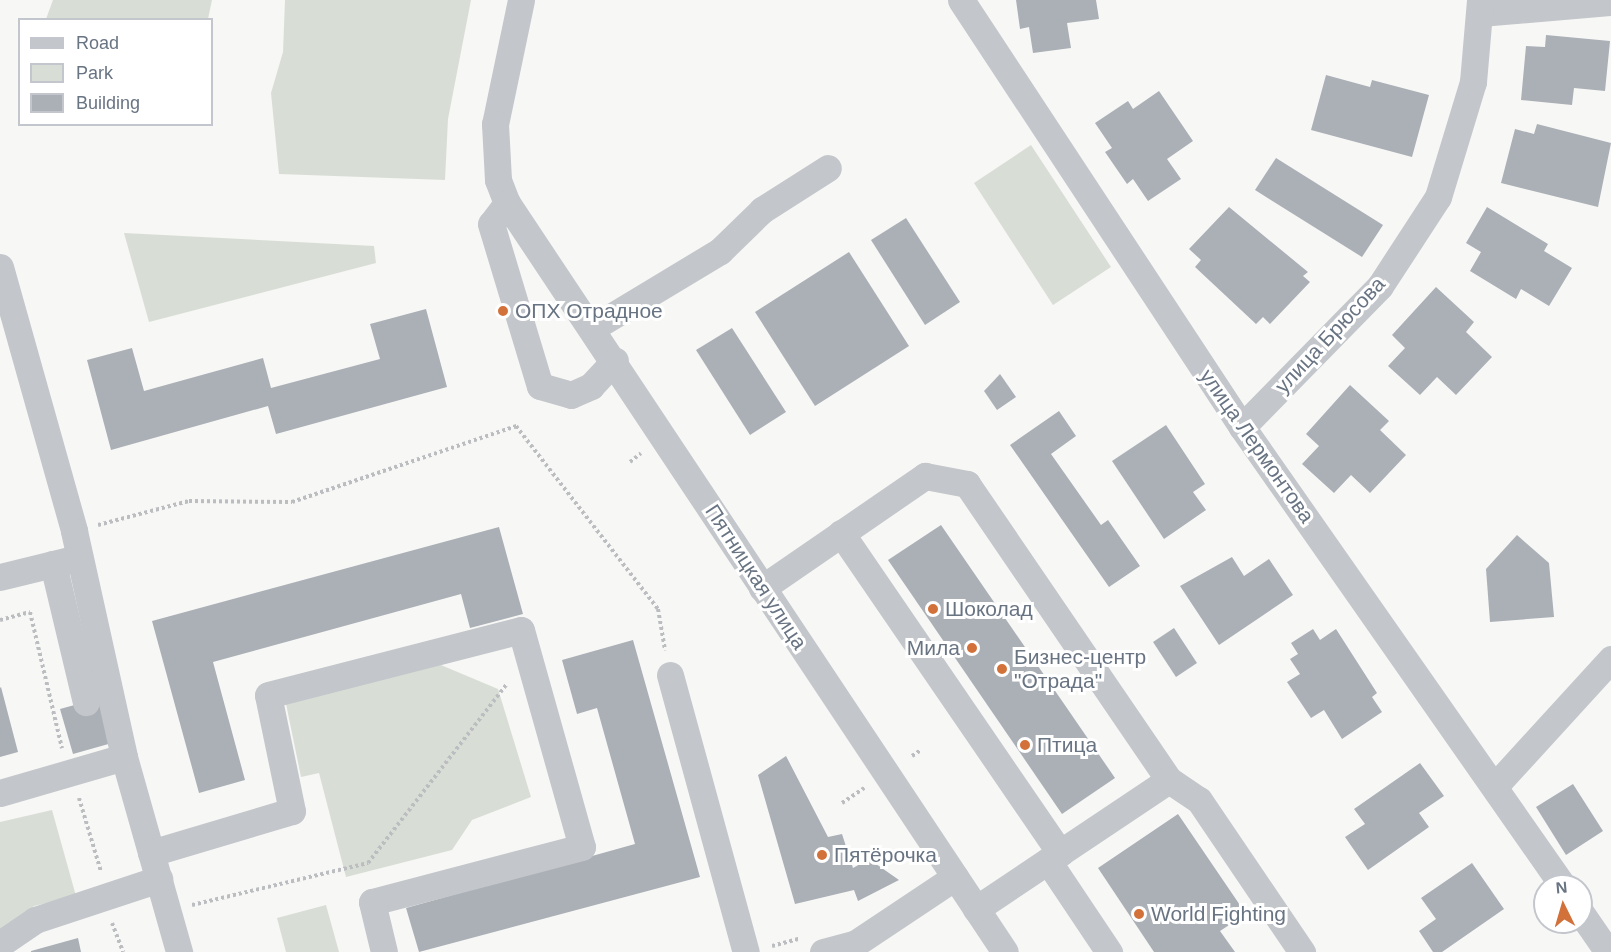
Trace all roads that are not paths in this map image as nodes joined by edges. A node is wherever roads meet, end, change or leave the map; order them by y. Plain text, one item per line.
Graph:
1 (521, 0) edge
2 (960, 0) edge
3 (1611, 2) edge
4 (1480, 6) edge
5 (828, 168) dead end
6 (507, 203) junction
7 (0, 267) edge
8 (594, 327) junction
9 (615, 360) junction
10 (1242, 427) junction
11 (841, 533) junction
12 (79, 558) junction
13 (53, 564) junction
14 (0, 577) edge
15 (762, 588) junction
16 (1611, 658) edge
17 (670, 675) road end
18 (86, 702) dead end
19 (124, 757) junction
20 (1169, 780) junction
21 (1495, 786) junction
22 (0, 793) edge
23 (151, 853) junction
24 (1054, 857) junction
25 (1555, 874) edge
26 (955, 877) junction
27 (159, 879) junction
28 (976, 909) junction
29 (1593, 930) edge
30 (0, 944) edge
31 (871, 944) edge
32 (179, 952) edge
33 (384, 952) edge
34 (746, 952) edge
35 (823, 952) edge
36 (1005, 952) edge
37 (1109, 952) edge
38 (1302, 952) edge
39 (1608, 952) edge

1 - 6 street, Пятницкая улица
2 - 10 street, улица Лермонтова
3 - 4 street
4 - 10 street, улица Брюсова
5 - 8 street
6 - 8 street, Пятницкая улица
6 - 9 street
7 - 12 street
8 - 9 street, Пятницкая улица
9 - 15 street, Пятницкая улица
10 - 21 street, улица Лермонтова
11 - 15 street
11 - 20 street
11 - 24 street
12 - 13 street
12 - 19 street
13 - 14 street
13 - 18 street
15 - 26 street, Пятницкая улица
16 - 21 street
17 - 34 street
19 - 22 street
19 - 23 street
20 - 24 street
20 - 38 street
21 - 25 street, улица Лермонтова
23 - 27 street
23 - 33 street
24 - 28 street
24 - 37 street
26 - 28 street, Пятницкая улица
26 - 31 street
27 - 30 street
27 - 32 street
28 - 36 street, Пятницкая улица
29 - 39 street
31 - 35 street

